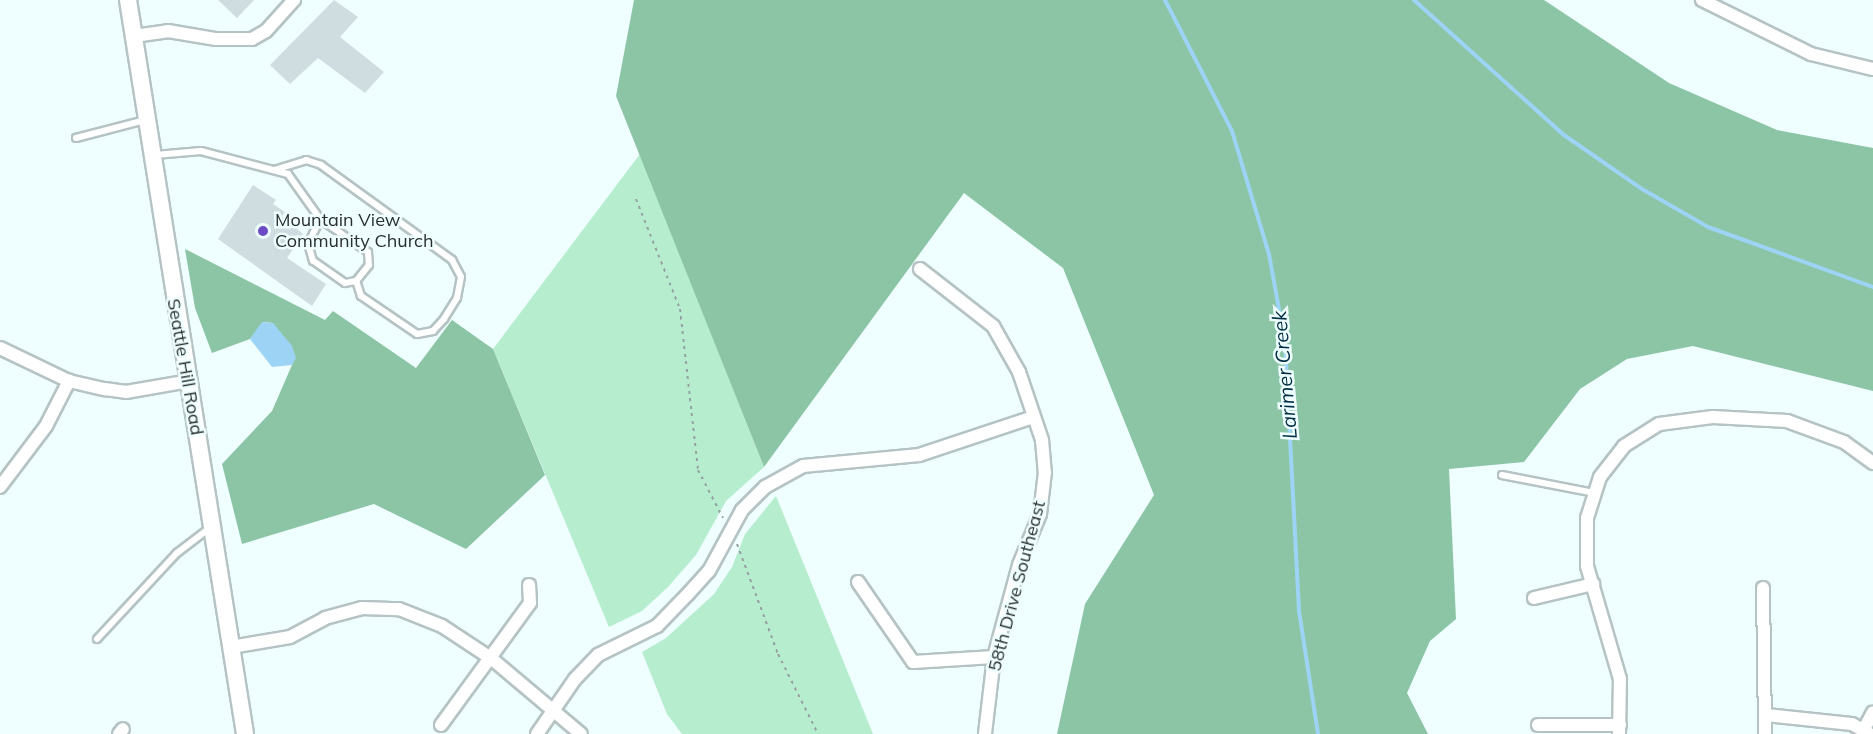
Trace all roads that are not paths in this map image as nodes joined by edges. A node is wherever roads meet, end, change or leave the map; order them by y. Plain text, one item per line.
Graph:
1 (129, 0) edge
2 (294, 0) edge
3 (1702, 0) edge
4 (134, 36) junction
5 (1873, 69) edge
6 (146, 120) junction
7 (76, 138) dead end
8 (151, 155) junction
9 (274, 170) junction
10 (320, 219) junction
11 (920, 269) dead end
12 (356, 281) junction
13 (0, 348) edge
14 (69, 381) junction
15 (190, 381) junction
16 (1033, 417) junction
17 (1873, 463) edge
18 (1502, 475) dead end
19 (0, 487) edge
20 (1595, 493) junction
21 (212, 526) junction
22 (858, 582) dead end
23 (1593, 584) junction
24 (529, 585) dead end
25 (1763, 588) dead end
26 (1534, 598) dead end
27 (97, 639) dead end
28 (231, 647) junction
29 (994, 657) junction
30 (492, 659) junction
31 (556, 709) junction
32 (1873, 712) edge
33 (1766, 715) junction
34 (441, 724) dead end
35 (1538, 725) dead end
36 (1619, 729) edge
37 (1866, 732) edge
38 (245, 734) edge
39 (537, 734) edge
40 (581, 734) edge
41 (985, 734) edge
42 (1765, 734) edge

1 - 4 main road, Seattle Hill Road
2 - 4 street
3 - 5 street
4 - 6 main road, Seattle Hill Road
6 - 7 lane
6 - 8 main road, Seattle Hill Road
8 - 9 lane
8 - 15 main road, Seattle Hill Road
9 - 10 lane
9 - 12 lane
10 - 12 lane
10 - 12 lane
11 - 16 street, 58th Drive Southeast
13 - 14 street
14 - 15 street
14 - 19 street
15 - 21 main road, Seattle Hill Road
16 - 29 street, 58th Drive Southeast
16 - 31 street
17 - 20 street
18 - 20 lane
20 - 23 street
21 - 27 lane
21 - 28 main road, Seattle Hill Road
22 - 29 street
23 - 26 street
23 - 36 street
24 - 30 street
25 - 33 street
28 - 30 street
28 - 38 main road, Seattle Hill Road
29 - 41 street, 58th Drive Southeast
30 - 31 street
30 - 34 street
31 - 39 street
31 - 40 street
32 - 37 street
33 - 37 street
33 - 42 street
35 - 36 street

